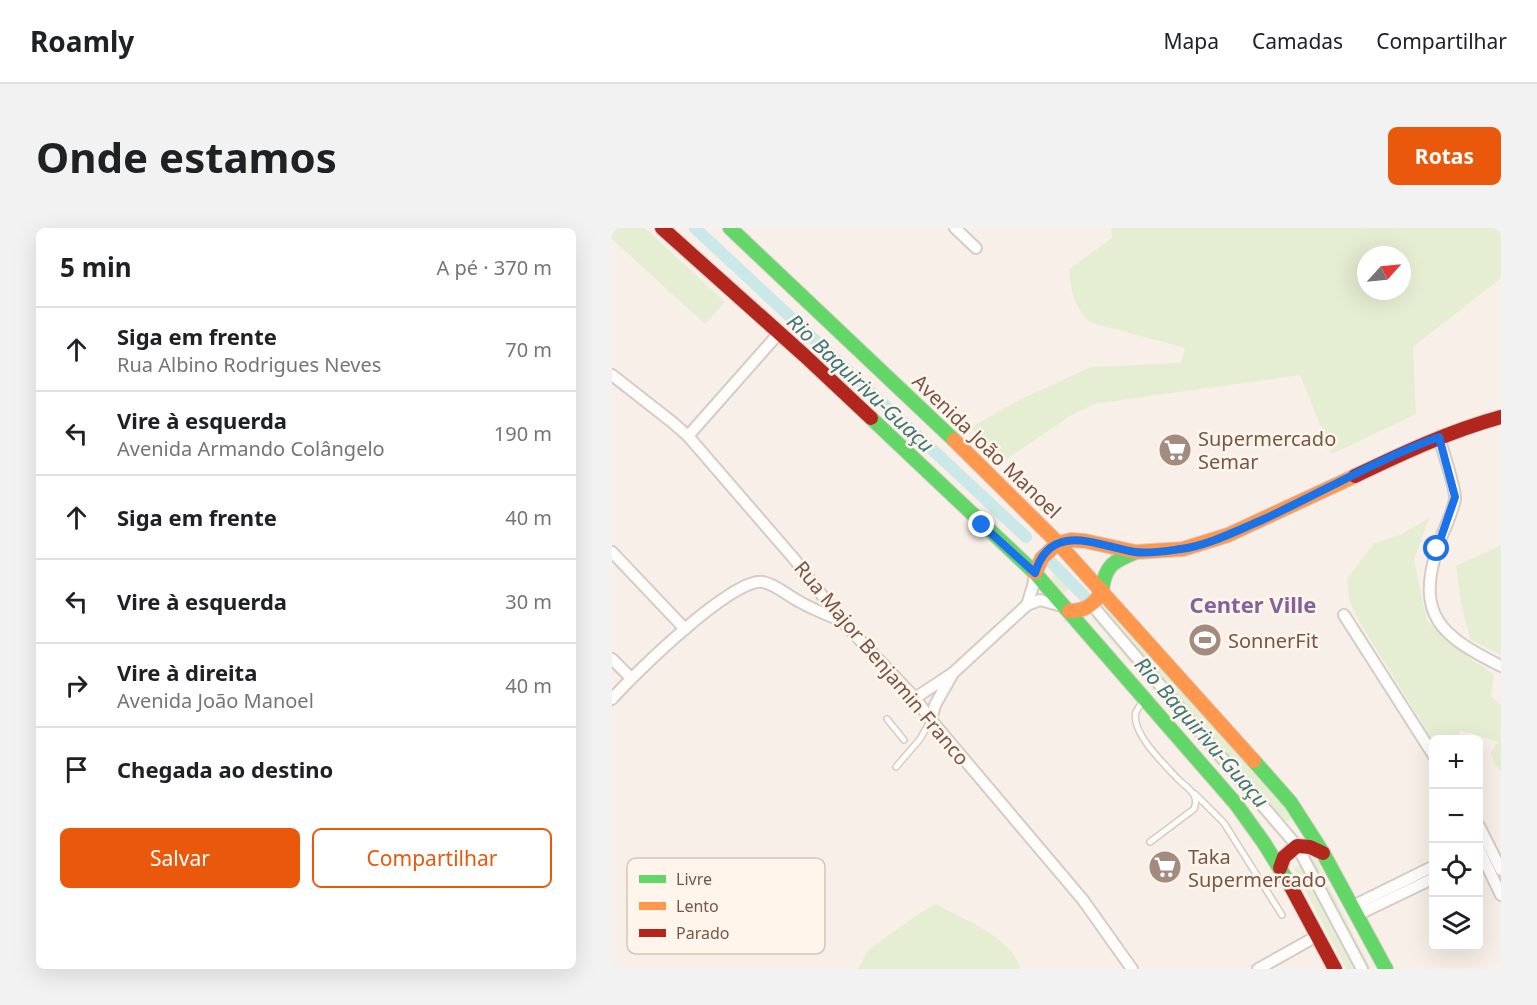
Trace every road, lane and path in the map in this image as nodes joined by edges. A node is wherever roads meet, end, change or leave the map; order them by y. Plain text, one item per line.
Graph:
1 (662, 228) edge
2 (730, 228) edge
3 (955, 228) edge
4 (976, 248) dead end
5 (779, 333) junction
6 (612, 375) edge
7 (1501, 417) edge
8 (688, 436) junction
9 (1439, 437) junction
10 (1058, 543) junction
11 (612, 552) edge
12 (1136, 552) junction
13 (1035, 573) junction
14 (1101, 590) junction
15 (1027, 604) junction
16 (1092, 605) junction
17 (1069, 611) junction
18 (1344, 615) dead end
19 (842, 621) junction
20 (685, 630) junction
21 (612, 659) edge
22 (1501, 666) edge
23 (953, 673) junction
24 (631, 678) junction
25 (915, 698) junction
26 (612, 699) edge
27 (1145, 699) junction
28 (887, 719) dead end
29 (932, 720) junction
30 (904, 740) dead end
31 (1429, 748) edge
32 (896, 767) dead end
33 (1194, 793) junction
34 (1483, 837) edge
35 (1150, 842) dead end
36 (1297, 846) junction
37 (1323, 853) junction
38 (1493, 866) edge
39 (1280, 868) junction
40 (1429, 869) edge
41 (1501, 878) edge
42 (1429, 880) edge
43 (1501, 895) edge
44 (1355, 910) junction
45 (1282, 915) dead end
46 (1317, 936) junction
47 (1132, 969) edge
48 (1258, 969) edge
49 (1335, 969) edge
50 (1362, 969) edge
51 (1386, 969) edge

1 - 5 main road
2 - 10 main road, Avenida João Manoel
3 - 4 street
5 - 8 street
5 - 13 main road
6 - 8 street, Rua Major Benjamin Franco
7 - 9 main road
8 - 19 street, Rua Major Benjamin Franco
9 - 12 main road
9 - 22 street
10 - 12 main road
10 - 13 main road
10 - 14 main road, Avenida João Manoel
11 - 20 street
12 - 14 main road
13 - 15 street
13 - 17 main road
14 - 16 main road
14 - 37 main road, Avenida João Manoel
15 - 17 street
15 - 23 street
16 - 17 main road
16 - 36 street
17 - 27 main road
18 - 31 street
19 - 20 street
19 - 25 street, Rua Major Benjamin Franco
20 - 24 street
21 - 24 street
23 - 25 street
23 - 29 street
24 - 26 street
25 - 29 street, Rua Major Benjamin Franco
27 - 33 lane
27 - 39 main road
28 - 30 lane
29 - 32 lane
29 - 47 street, Rua Major Benjamin Franco
33 - 35 lane
33 - 45 lane
34 - 38 street
36 - 37 main road
36 - 39 main road
36 - 50 street
37 - 44 main road, Avenida João Manoel
38 - 41 street
38 - 43 street
39 - 46 main road
40 - 44 street
42 - 44 street
44 - 51 main road, Avenida João Manoel
46 - 48 street
46 - 49 main road

